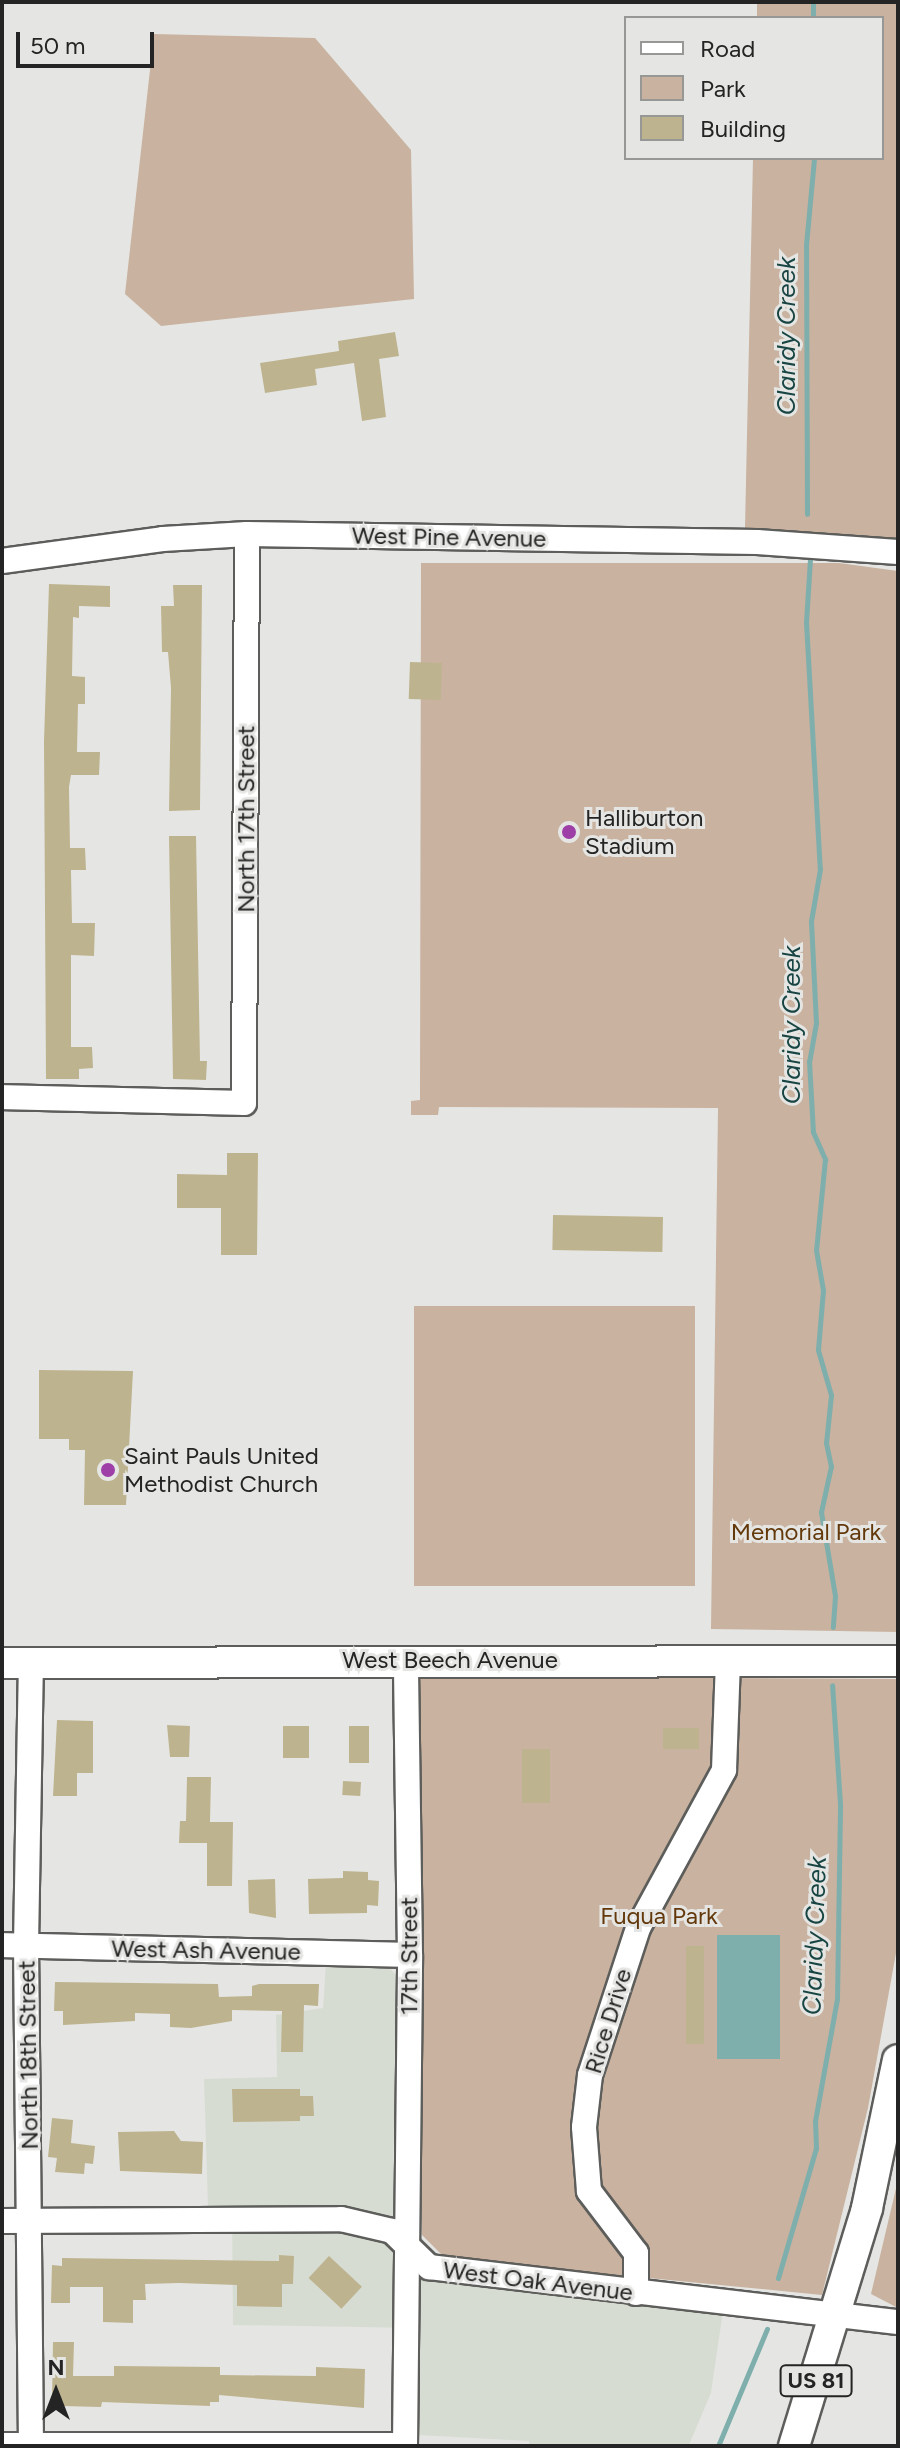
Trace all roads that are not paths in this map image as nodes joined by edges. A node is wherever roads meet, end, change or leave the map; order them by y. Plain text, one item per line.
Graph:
1 (247, 534) junction
2 (898, 552) edge
3 (2, 561) edge
4 (2, 1097) edge
5 (406, 1659) junction
6 (728, 1660) junction
7 (898, 1661) edge
8 (16, 1663) edge
9 (14, 1945) edge
10 (410, 1955) junction
11 (898, 2060) edge
12 (2, 2221) edge
13 (30, 2221) junction
14 (408, 2252) junction
15 (636, 2293) junction
16 (838, 2315) junction
17 (898, 2322) edge
18 (2, 2445) edge
19 (31, 2445) edge
20 (405, 2446) edge
21 (794, 2446) edge

1 - 2 street, West Pine Avenue
1 - 3 street, West Pine Avenue
1 - 4 street, North 17th Street
5 - 6 main road, West Beech Avenue
5 - 8 main road, West Beech Avenue
5 - 10 street, 17th Street
6 - 7 main road, West Beech Avenue
6 - 15 street, Rice Drive
8 - 9 street, North 18th Street
9 - 10 street, West Ash Avenue
9 - 13 street, North 18th Street
10 - 14 street, 17th Street
11 - 16 main road, US 81
12 - 13 street, West Oak Avenue
13 - 14 street, West Oak Avenue
13 - 19 street, North 18th Street
14 - 15 street, West Oak Avenue
14 - 20 street
15 - 16 street, West Oak Avenue
16 - 17 street, West Oak Avenue
16 - 21 main road, US 81
18 - 19 street
19 - 20 street

